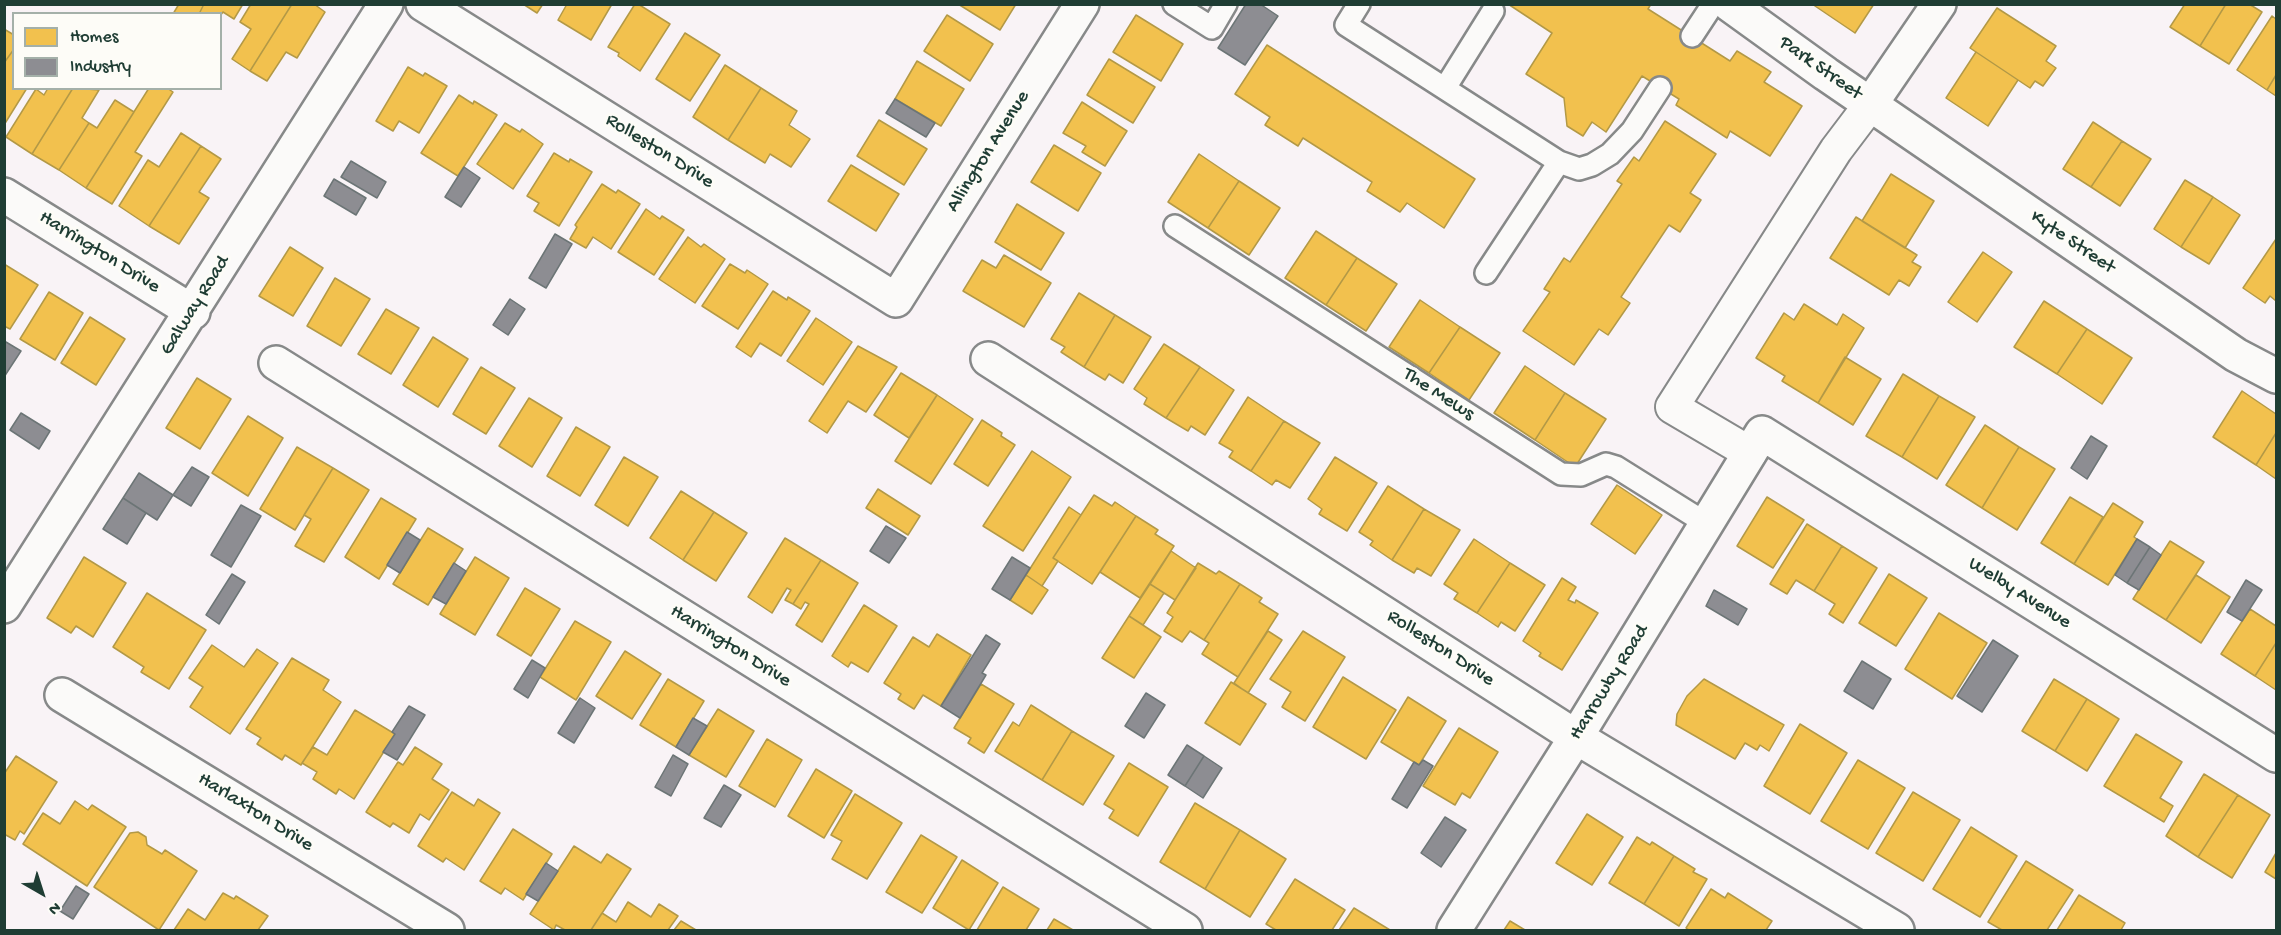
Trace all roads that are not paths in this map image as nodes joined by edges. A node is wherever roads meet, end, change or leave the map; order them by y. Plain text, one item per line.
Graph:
1 (386, 4) edge
2 (423, 4) edge
3 (1082, 4) edge
4 (1174, 4) edge
5 (1226, 4) edge
6 (1359, 4) edge
7 (1713, 4) edge
8 (1729, 4) edge
9 (1939, 4) edge
10 (1493, 11) dead end
11 (1692, 36) dead end
12 (1445, 88) junction
13 (1660, 88) dead end
14 (1870, 105) junction
15 (1559, 162) junction
16 (4, 195) edge
17 (1175, 226) dead end
18 (1486, 273) dead end
19 (896, 300) joint
20 (193, 312) junction
21 (988, 359) dead end
22 (276, 363) dead end
23 (2277, 376) edge
24 (1756, 443) junction
25 (1707, 524) junction
26 (4, 606) edge
27 (63, 695) dead end
28 (1576, 737) junction
29 (2277, 755) edge
30 (447, 930) edge
31 (1185, 930) edge
32 (1454, 930) edge
33 (1897, 930) edge

1 - 20 street, Galway Road
2 - 19 street, Rolleston Drive
3 - 19 street, Allington Avenue
4 - 5 lane
6 - 12 lane
7 - 11 lane
8 - 14 street, Park Street
9 - 14 street, Park Street
10 - 12 lane
12 - 15 lane
13 - 15 lane
14 - 23 street, Kyte Street
14 - 24 street
15 - 18 lane
16 - 20 street, Harrington Drive
17 - 25 lane, The Mews
20 - 26 street, Galway Road
21 - 28 street, Rolleston Drive
22 - 31 street, Harrington Drive
24 - 25 street, Harrowby Road
24 - 29 street, Welby Avenue
25 - 28 street, Harrowby Road
27 - 30 street, Harlaxton Drive
28 - 32 street, Harrowby Road
28 - 33 street, Rolleston Drive

